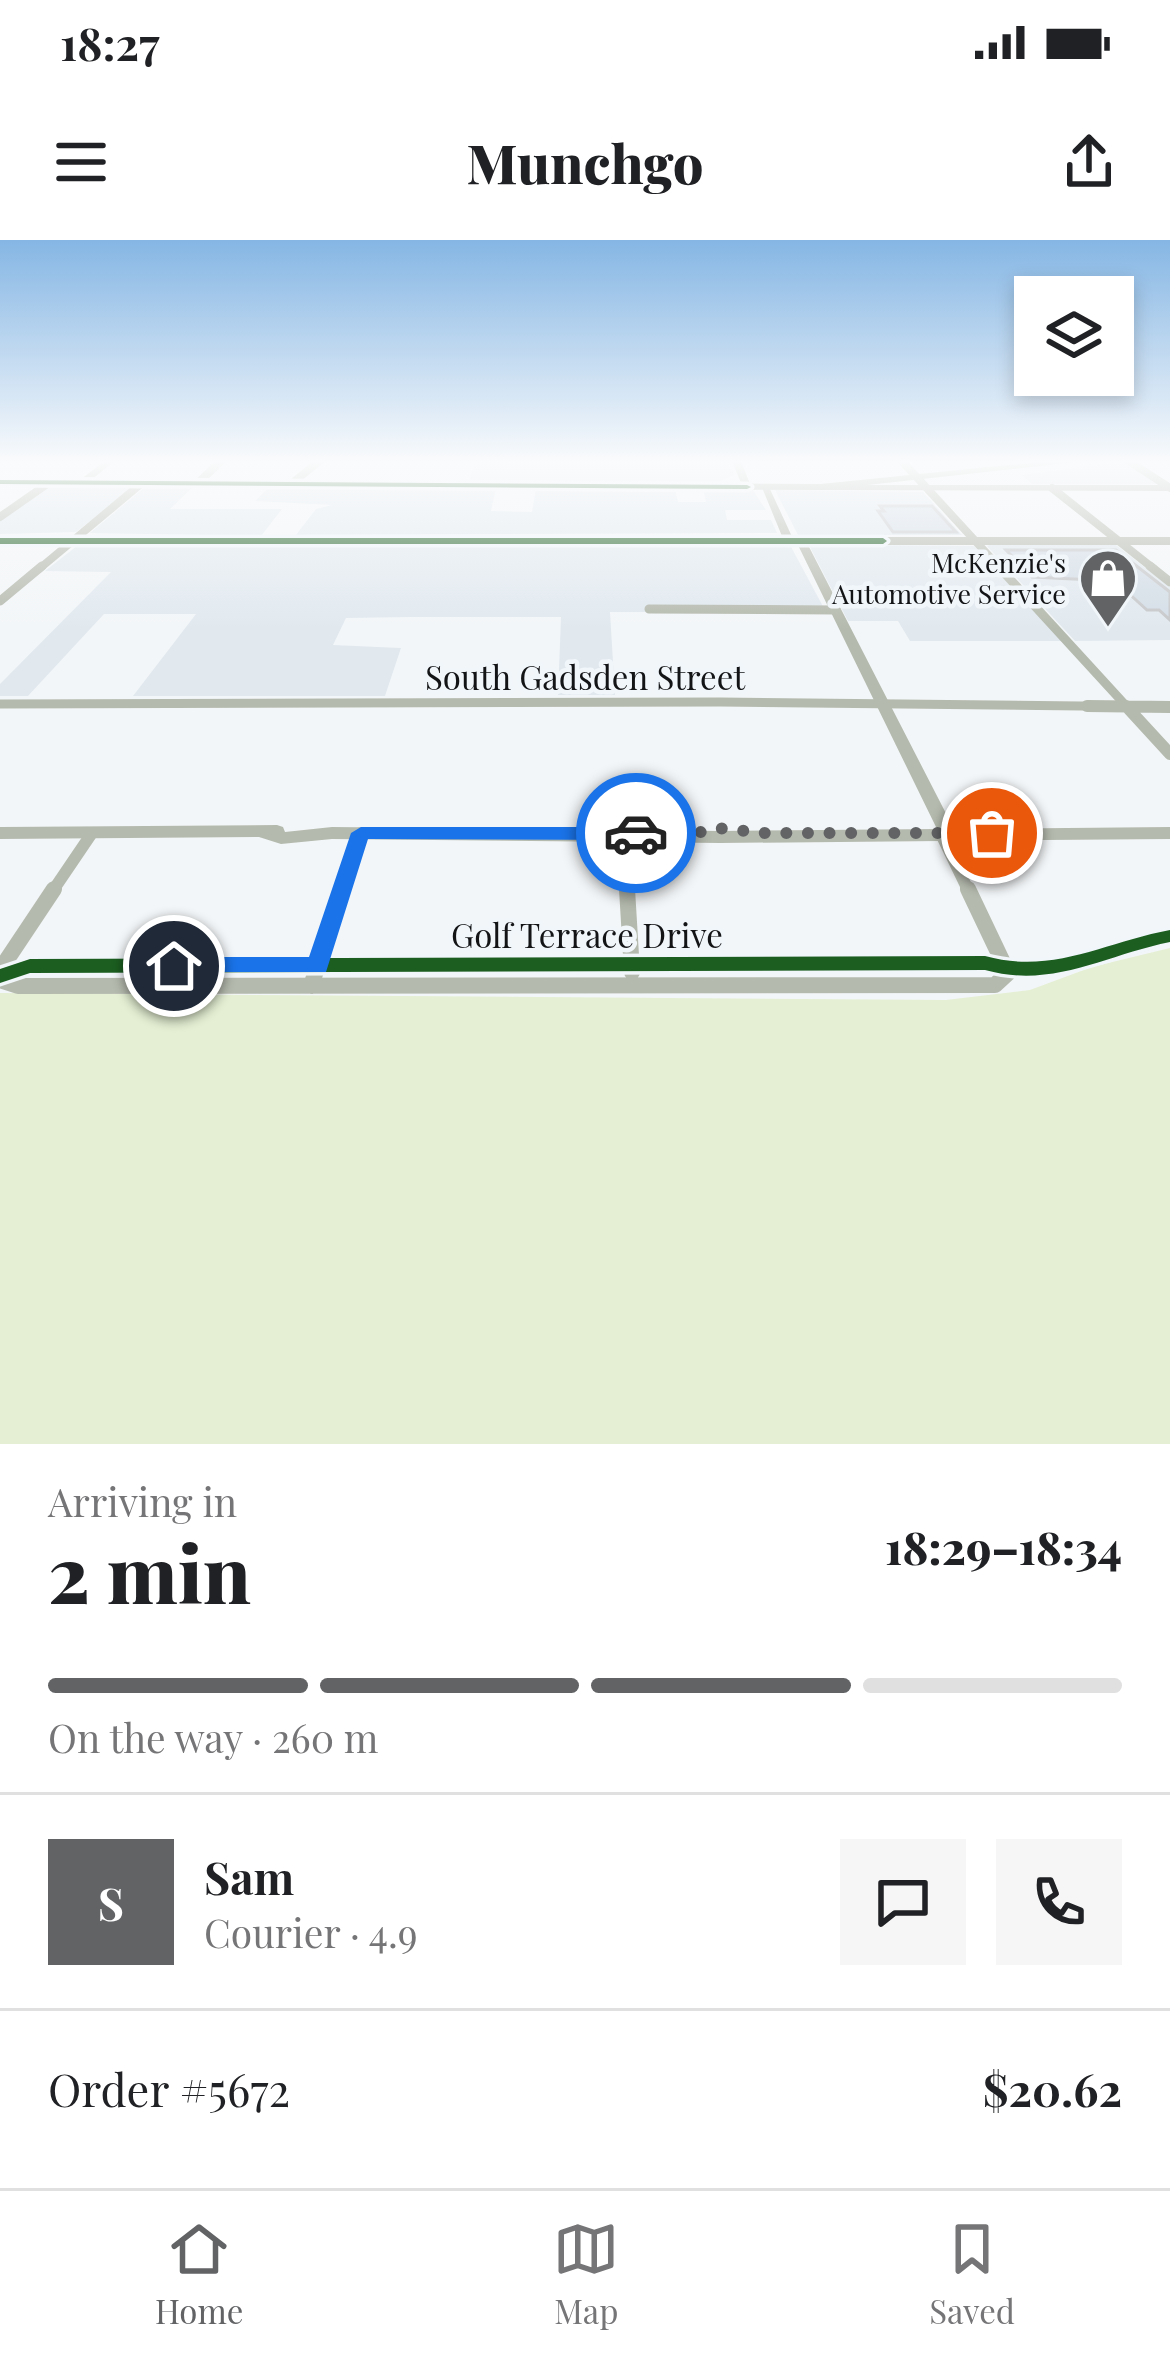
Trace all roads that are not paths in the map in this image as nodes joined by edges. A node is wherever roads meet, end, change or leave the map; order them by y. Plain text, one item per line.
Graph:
1 (101, 516) edge
2 (781, 516) edge
3 (952, 516) edge
4 (1087, 516) edge
5 (0, 541) edge
6 (71, 541) junction
7 (795, 541) junction
8 (975, 541) junction
9 (1118, 541) junction
10 (1170, 541) edge
11 (1170, 582) edge
12 (0, 601) edge
13 (649, 609) dead end
14 (836, 610) junction
15 (0, 704) edge
16 (885, 704) junction
17 (1126, 707) junction
18 (1170, 707) edge
19 (1170, 754) edge
20 (92, 832) junction
21 (0, 833) edge
22 (361, 833) junction
23 (624, 833) junction
24 (1170, 833) edge
25 (944, 834) junction
26 (1170, 936) edge
27 (632, 964) junction
28 (318, 965) junction
29 (1008, 973) junction
30 (0, 976) edge
31 (311, 986) junction
32 (633, 986) junction

1 - 6 street
2 - 7 street
3 - 8 street
4 - 9 street
5 - 6 main road
6 - 7 main road
6 - 12 street
7 - 8 main road
7 - 14 street
8 - 9 main road
8 - 17 street
9 - 10 main road
9 - 11 street
13 - 14 street
14 - 16 street
15 - 16 street, South Gadsden Street
16 - 17 street, South Gadsden Street
16 - 25 street
17 - 18 street, South Gadsden Street
17 - 19 street
20 - 21 street
20 - 22 street
20 - 30 street
22 - 23 street
22 - 28 street
23 - 25 street
23 - 27 street
24 - 25 street
25 - 29 street
26 - 29 street, Golf Terrace Drive
27 - 28 street, Golf Terrace Drive
27 - 29 street, Golf Terrace Drive
27 - 32 street
28 - 30 street, Golf Terrace Drive
28 - 31 street
29 - 32 street, Golf Terrace Drive
30 - 31 street, Golf Terrace Drive
31 - 32 street, Golf Terrace Drive

